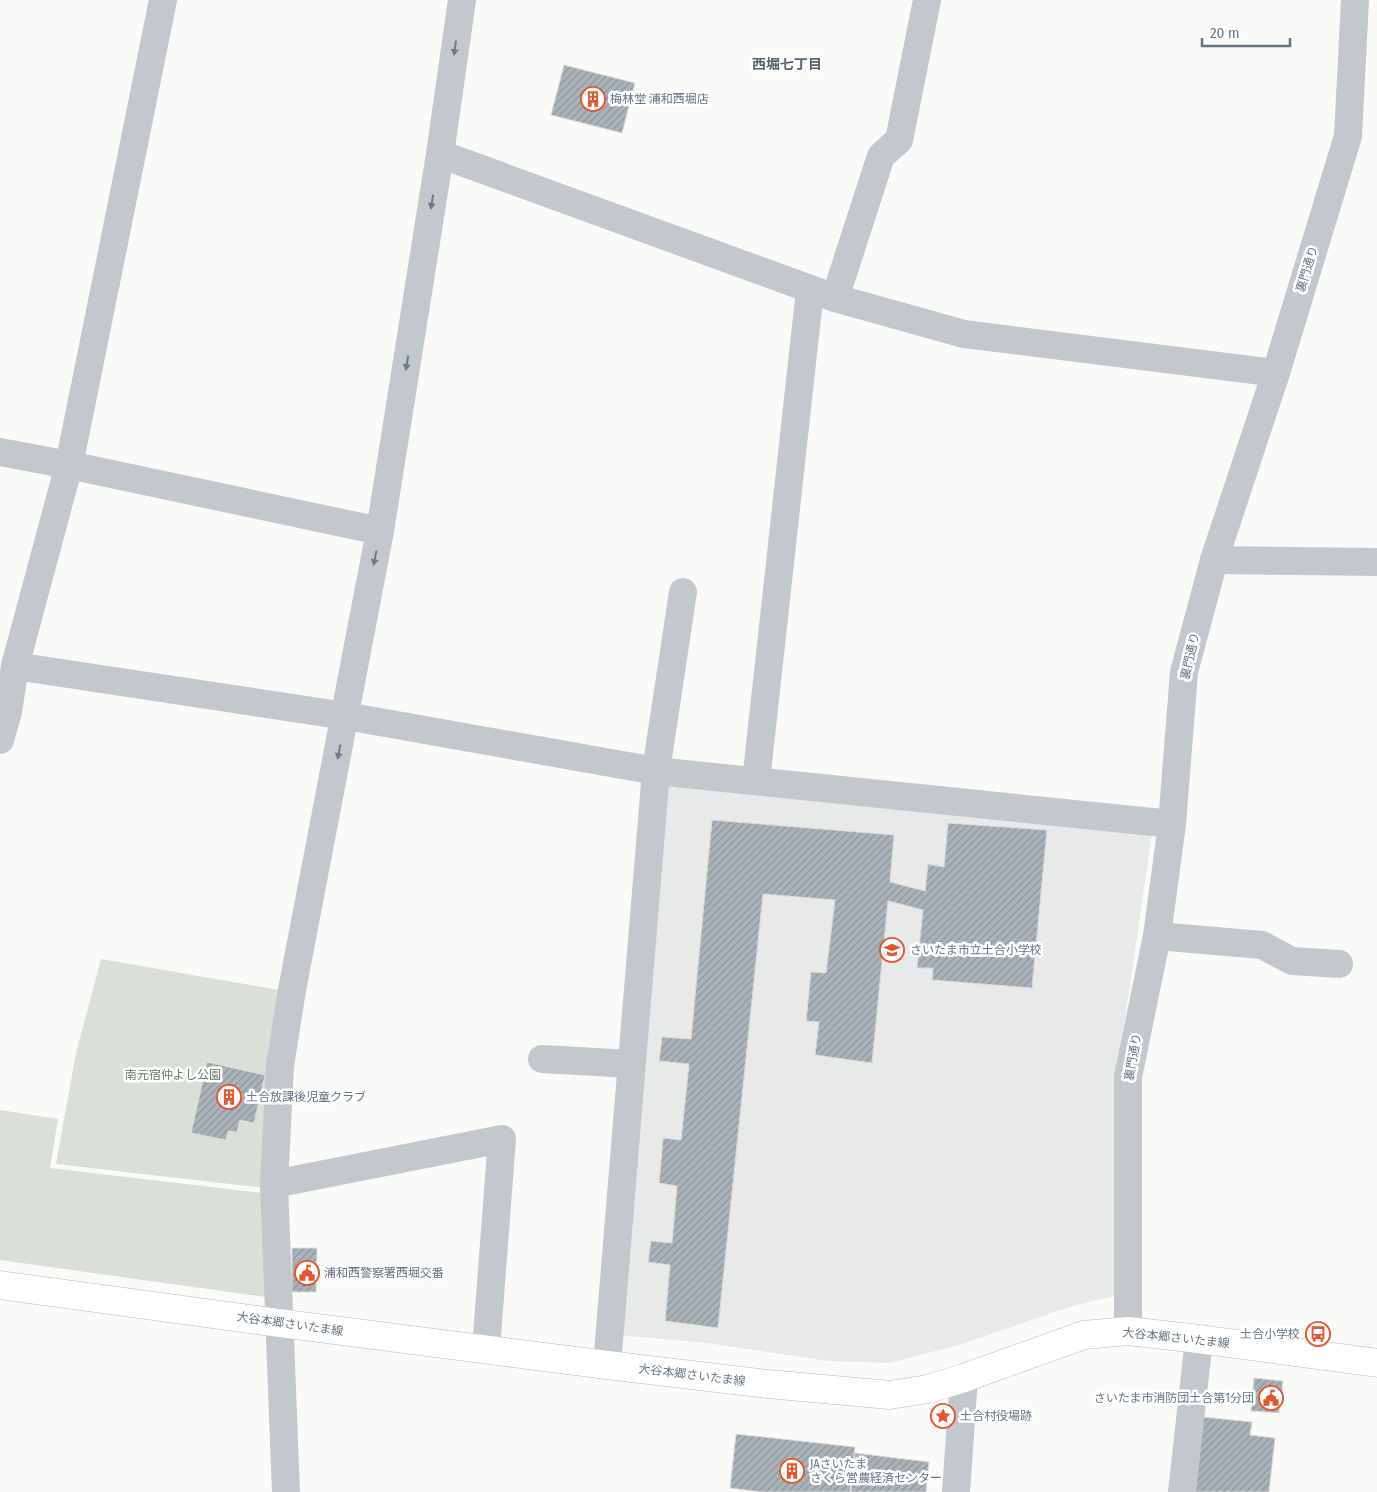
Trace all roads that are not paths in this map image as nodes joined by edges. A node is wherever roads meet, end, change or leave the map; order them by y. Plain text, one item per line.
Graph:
1 (163, 0) edge
2 (462, 0) edge
3 (927, 0) edge
4 (1355, 0) edge
5 (440, 154) junction
6 (810, 290) junction
7 (836, 298) junction
8 (1276, 373) junction
9 (0, 452) edge
10 (69, 465) junction
11 (380, 531) junction
12 (1214, 560) junction
13 (1377, 562) edge
14 (684, 592) dead end
15 (15, 666) junction
16 (4, 711) edge
17 (346, 716) junction
18 (0, 740) edge
19 (656, 771) junction
20 (756, 781) junction
21 (1172, 824) junction
22 (1157, 936) junction
23 (1339, 964) dead end
24 (542, 1059) dead end
25 (632, 1064) junction
26 (274, 1184) junction
27 (0, 1285) edge
28 (279, 1323) junction
29 (1128, 1331) junction
30 (1199, 1339) junction
31 (486, 1349) junction
32 (1377, 1362) edge
33 (606, 1365) junction
34 (964, 1378) junction
35 (286, 1492) edge
36 (956, 1492) edge
37 (1182, 1492) edge

1 - 10 street
2 -> 5 street
3 - 7 street
4 - 8 street, 裏門通り
5 - 6 street
5 -> 11 street
6 - 7 street
6 - 20 street
7 - 8 street
8 - 12 street, 裏門通り
9 - 10 street
10 - 11 street
10 - 15 street
11 -> 17 street
12 - 13 street
12 - 21 street, 裏門通り
14 - 19 street
15 - 16 street
15 - 17 street
16 - 18 street
17 - 19 street
17 -> 26 street
19 - 20 street
19 - 25 street
20 - 21 street
21 - 22 street, 裏門通り
22 - 23 street
22 - 29 street, 裏門通り
24 - 25 street
25 - 33 street
26 - 28 street
26 - 31 street
27 - 28 main road, 大谷本郷さいたま線
28 - 31 main road, 大谷本郷さいたま線
28 - 35 street
29 - 30 main road, 大谷本郷さいたま線
29 - 34 main road, 大谷本郷さいたま線
30 - 32 main road, 大谷本郷さいたま線
30 - 37 street
31 - 33 main road, 大谷本郷さいたま線
33 - 34 main road, 大谷本郷さいたま線
34 - 36 street

